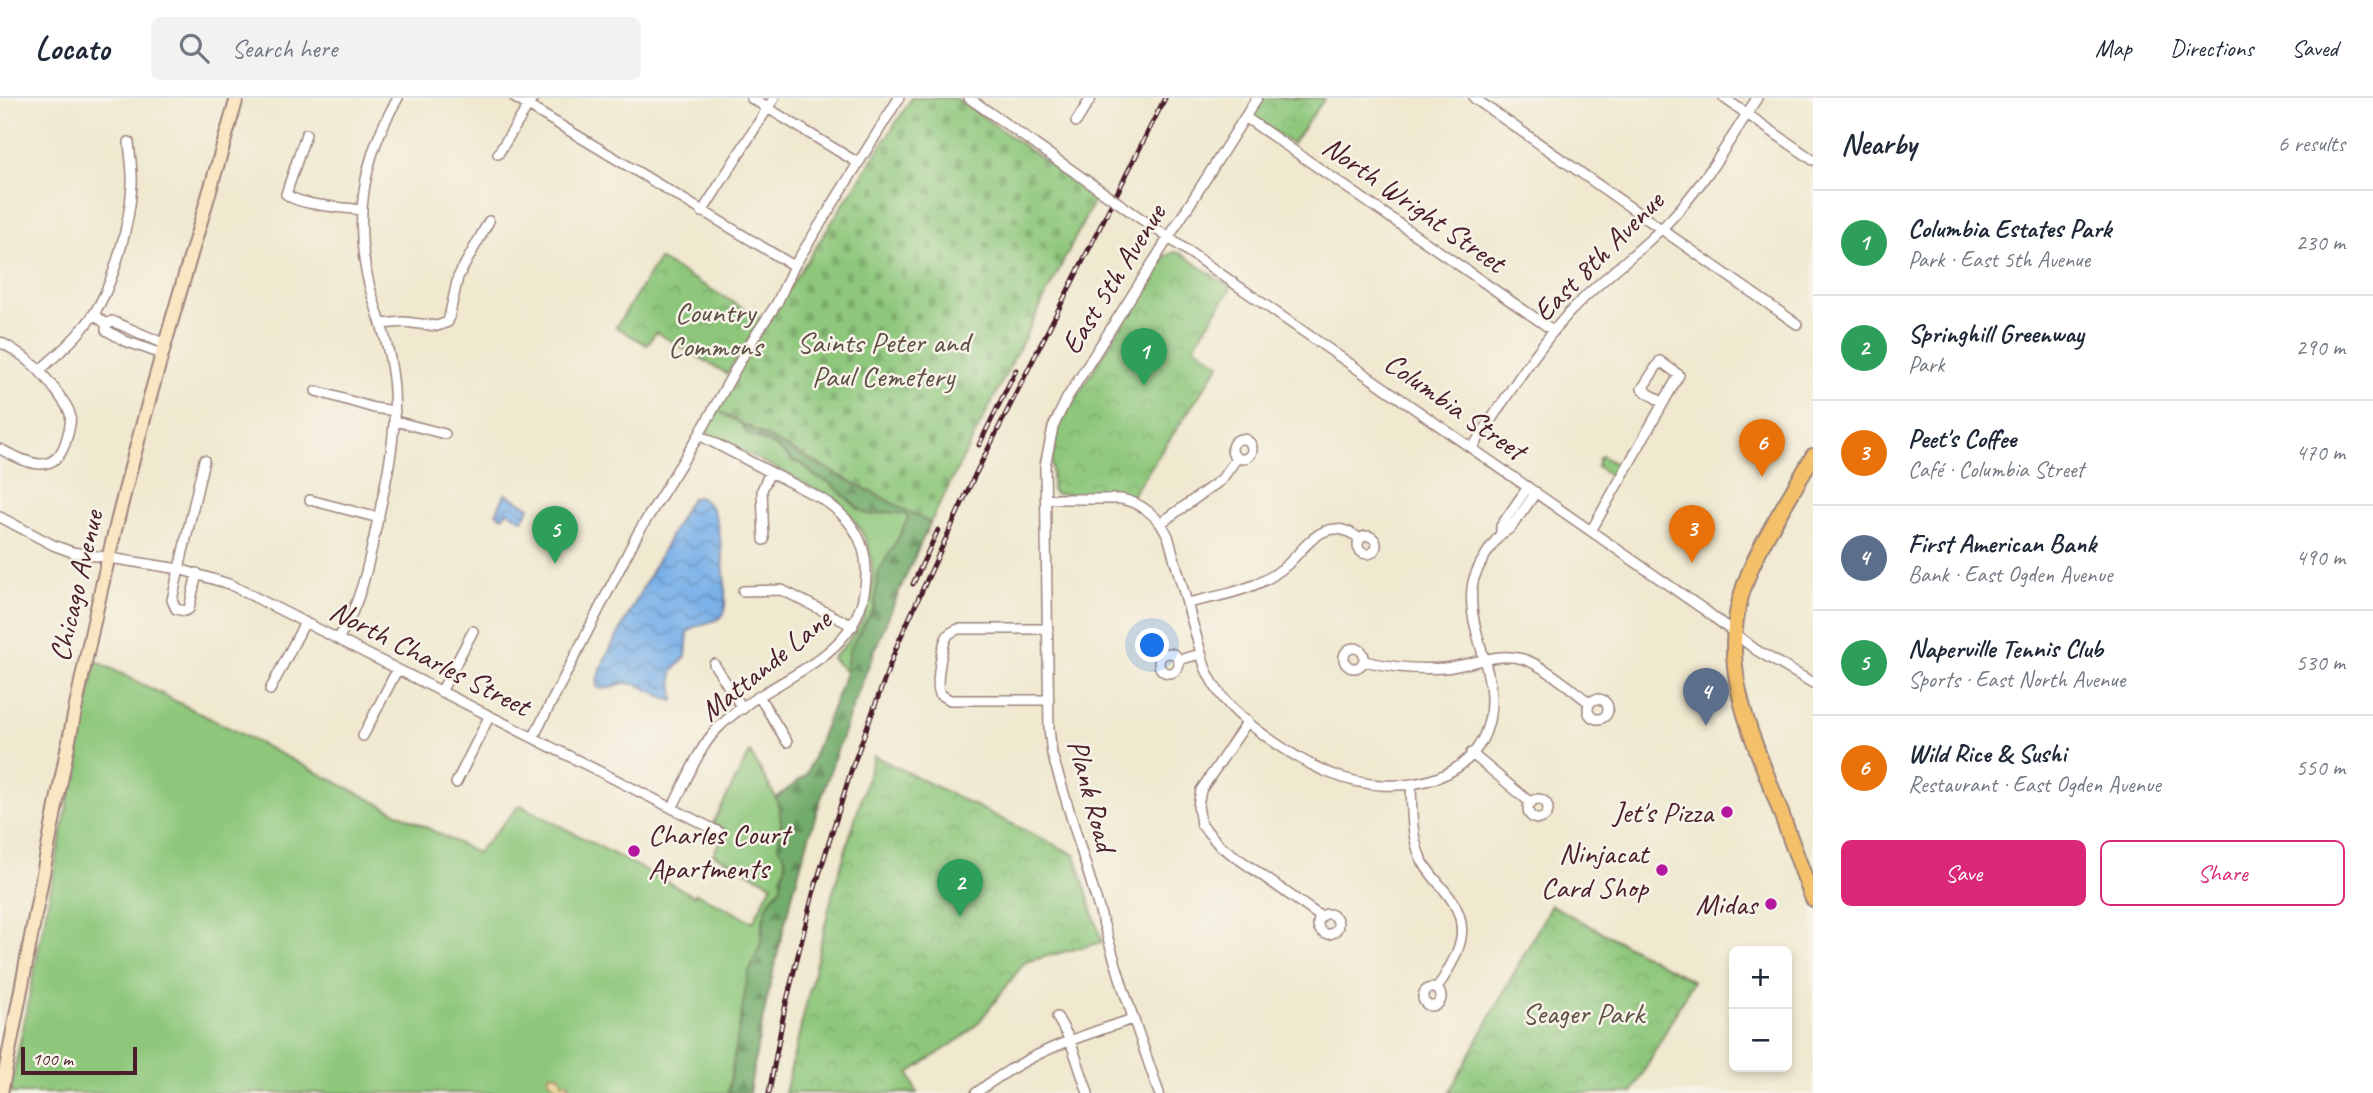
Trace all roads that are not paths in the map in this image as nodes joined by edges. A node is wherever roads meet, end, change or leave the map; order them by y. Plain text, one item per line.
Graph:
1 (237, 98) edge
2 (398, 98) edge
3 (515, 98) edge
4 (751, 98) edge
5 (775, 98) edge
6 (899, 98) edge
7 (969, 98) edge
8 (1091, 98) edge
9 (1257, 98) edge
10 (1474, 98) edge
11 (1724, 98) edge
12 (1757, 98) edge
13 (531, 102) edge
14 (768, 108) junction
15 (1747, 114) junction
16 (1245, 117) junction
17 (1076, 122) dead end
18 (306, 134) dead end
19 (129, 142) dead end
20 (498, 154) dead end
21 (1813, 160) edge
22 (858, 163) junction
23 (361, 210) junction
24 (702, 212) junction
25 (489, 221) dead end
26 (1661, 228) junction
27 (1169, 238) junction
28 (794, 266) junction
29 (94, 314) junction
30 (381, 324) junction
31 (1797, 324) dead end
32 (1554, 331) junction
33 (0, 342) edge
34 (164, 349) junction
35 (40, 370) junction
36 (316, 391) dead end
37 (1663, 402) junction
38 (395, 416) junction
39 (445, 434) dead end
40 (699, 435) junction
41 (1472, 448) junction
42 (0, 449) edge
43 (1813, 457) edge
44 (1237, 458) dead end
45 (204, 460) dead end
46 (770, 472) junction
47 (1532, 490) junction
48 (1046, 499) junction
49 (310, 500) dead end
50 (0, 517) edge
51 (379, 518) junction
52 (1161, 523) junction
53 (1591, 531) junction
54 (1360, 539) dead end
55 (764, 540) dead end
56 (108, 558) junction
57 (179, 569) junction
58 (197, 573) junction
59 (743, 591) dead end
60 (1186, 603) junction
61 (305, 622) junction
62 (853, 626) junction
63 (1048, 629) junction
64 (473, 631) dead end
65 (1734, 633) junction
66 (338, 639) junction
67 (1201, 654) junction
68 (1178, 660) dead end
69 (1364, 661) dead end
70 (1485, 661) junction
71 (715, 664) dead end
72 (397, 670) junction
73 (1813, 683) edge
74 (270, 690) dead end
75 (441, 692) junction
76 (760, 698) junction
77 (1049, 700) junction
78 (1590, 703) dead end
79 (743, 709) junction
80 (489, 717) junction
81 (1248, 721) junction
82 (363, 736) dead end
83 (533, 738) junction
84 (787, 742) dead end
85 (1471, 754) junction
86 (456, 783) dead end
87 (1411, 785) junction
88 (1531, 803) dead end
89 (672, 808) junction
90 (719, 832) dead end
91 (1813, 899) edge
92 (1321, 917) dead end
93 (1437, 989) dead end
94 (1056, 1017) dead end
95 (1133, 1019) junction
96 (1070, 1040) junction
97 (1, 1093) edge
98 (977, 1093) edge
99 (1088, 1093) edge
100 (1159, 1093) edge

1 - 34 main road, Chicago Avenue
2 - 23 street
3 - 13 street
4 - 14 street
5 - 14 street
6 - 22 street
7 - 27 street, Columbia Street, bridge
8 - 17 street
9 - 16 street, East 5th Avenue
10 - 26 street
11 - 15 street
12 - 15 street, East 8th Avenue
13 - 20 street
13 - 24 street
14 - 22 street
14 - 24 street
15 - 21 street
15 - 26 street, East 8th Avenue
16 - 27 street, East 5th Avenue
16 - 32 street, North Wright Street
18 - 23 street
19 - 29 street
22 - 28 street
23 - 30 street
24 - 28 street
25 - 30 street
26 - 31 street
26 - 32 street, East 8th Avenue
27 - 41 street, Columbia Street
27 - 48 street, East 5th Avenue
28 - 40 street
29 - 34 street
29 - 35 street
30 - 38 street
32 - 41 street, East 8th Avenue
33 - 35 street
34 - 56 main road, Chicago Avenue
35 - 42 street
36 - 38 street
37 - 37 street
37 - 53 street
38 - 39 street
38 - 51 street
40 - 46 street, Mattande Lane
40 - 83 street
41 - 47 street, Columbia Street
43 - 65 main road
44 - 52 street
45 - 57 street
46 - 55 street
46 - 62 street, Mattande Lane
47 - 53 street, Columbia Street
47 - 70 street
48 - 52 street
48 - 63 street, Plank Road
49 - 51 street
50 - 56 street, North Charles Street
51 - 66 street
52 - 60 street
53 - 65 street, Columbia Street
54 - 60 street
56 - 57 street, North Charles Street
56 - 97 main road, Chicago Avenue
57 - 58 street, North Charles Street
57 - 58 street
58 - 61 street, North Charles Street
59 - 62 street
60 - 67 street
61 - 66 street, North Charles Street
61 - 74 street
62 - 76 street, Mattande Lane
63 - 77 street, Plank Road
63 - 77 street
64 - 75 street
65 - 73 street, Columbia Street
65 - 91 main road
66 - 72 street, North Charles Street
67 - 68 street
67 - 81 street
69 - 70 street
70 - 78 street
70 - 85 street
71 - 79 street
72 - 75 street, North Charles Street
72 - 82 street
75 - 80 street, North Charles Street
76 - 79 street, Mattande Lane
76 - 84 street
77 - 95 street, Plank Road
79 - 89 street, Mattande Lane
80 - 83 street, North Charles Street
80 - 86 street
81 - 87 street
81 - 92 street
83 - 89 street, North Charles Street
85 - 87 street
85 - 88 street
87 - 93 street
89 - 90 street, North Charles Street
94 - 96 street
95 - 96 street
95 - 100 street, Plank Road
96 - 98 street
96 - 99 street

